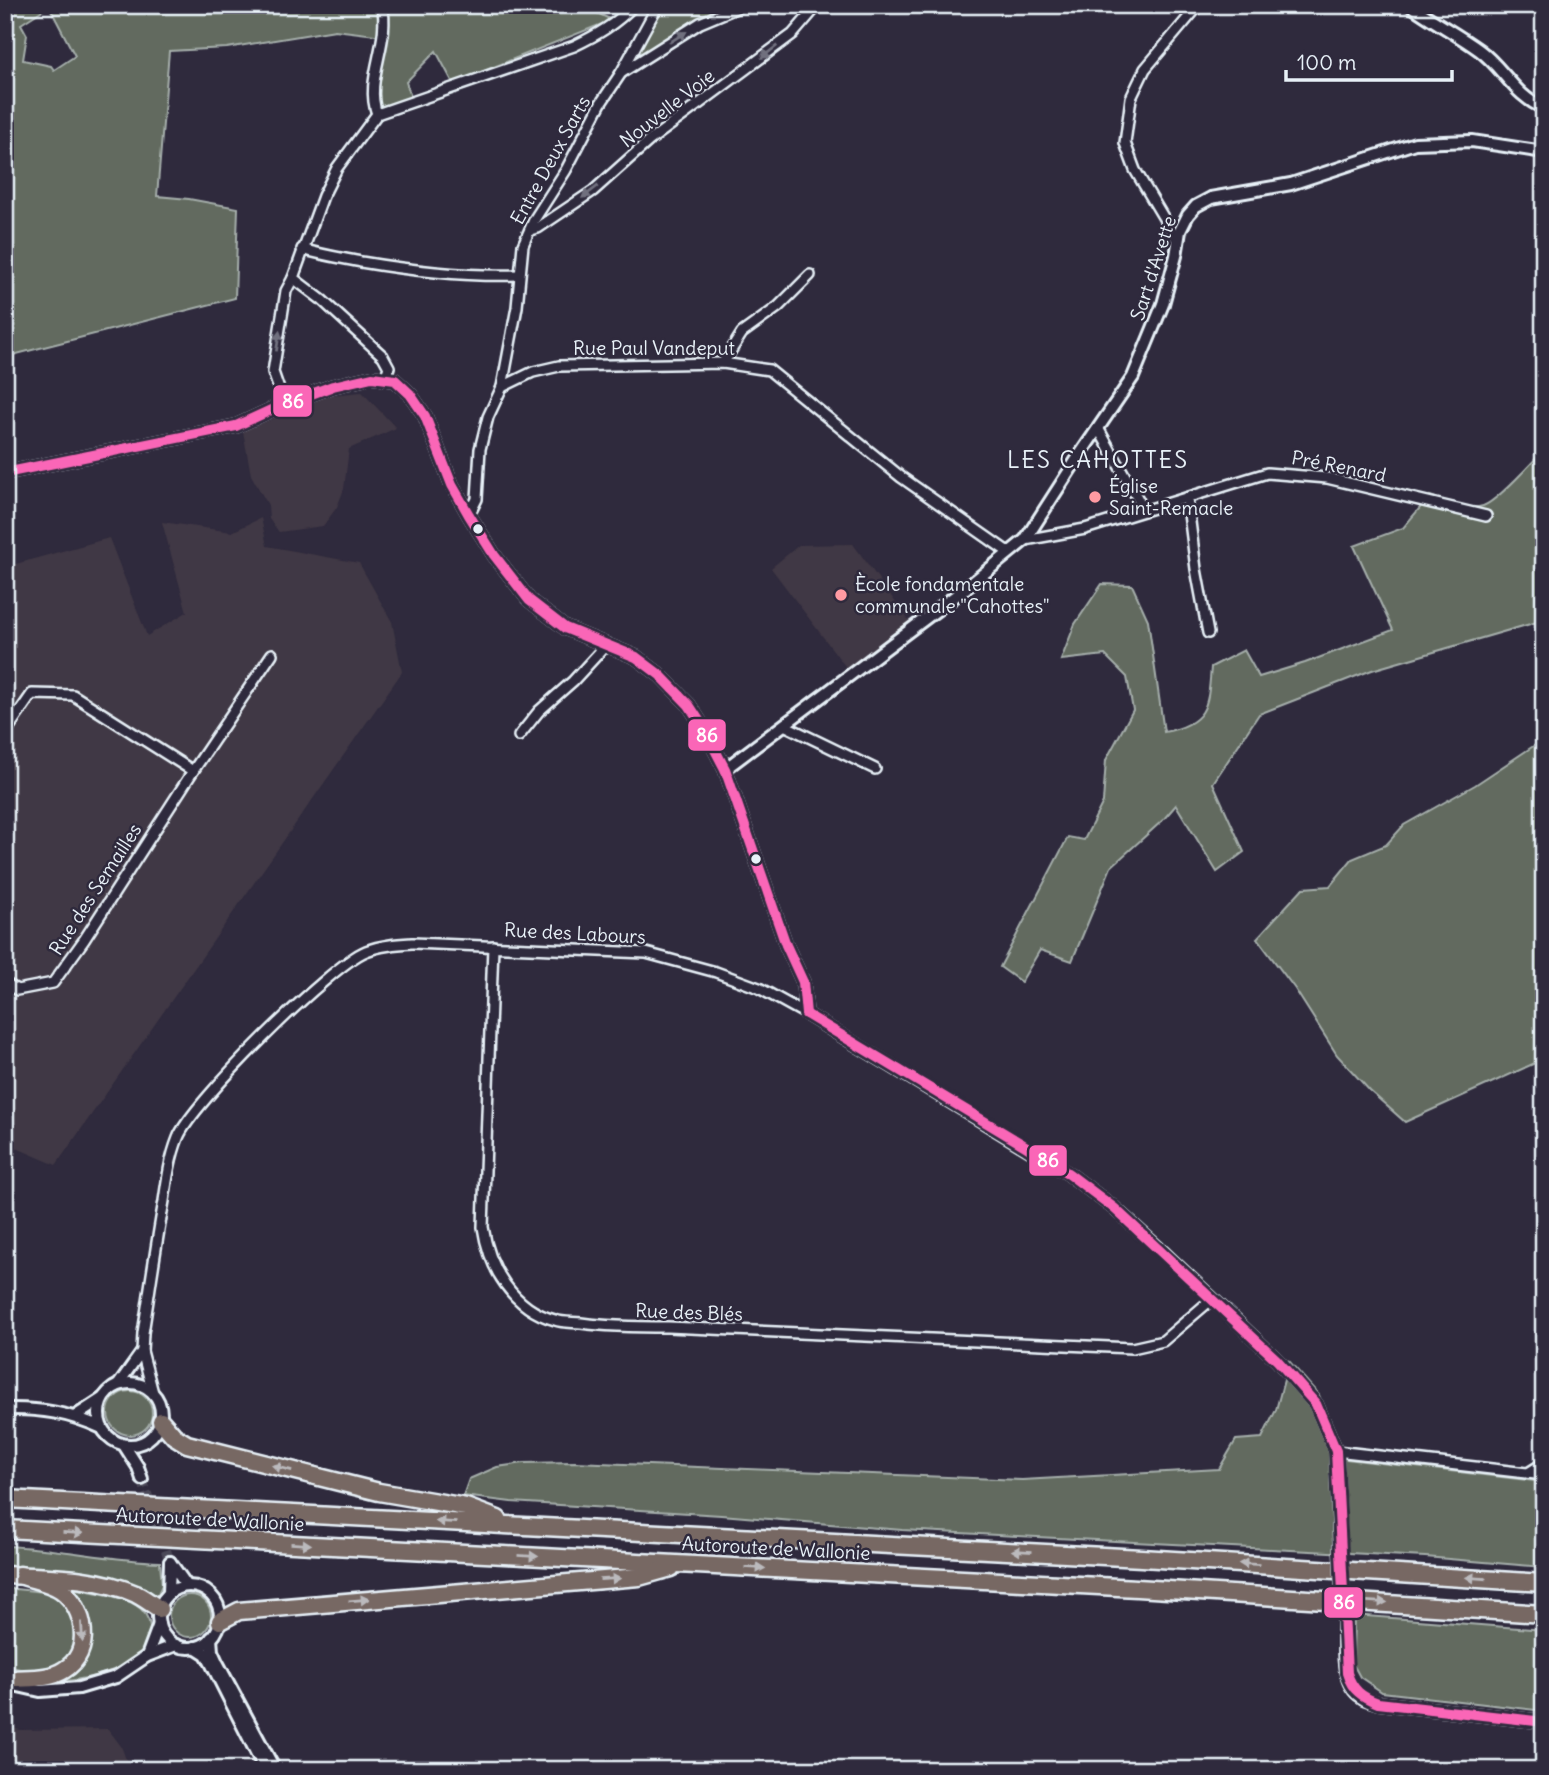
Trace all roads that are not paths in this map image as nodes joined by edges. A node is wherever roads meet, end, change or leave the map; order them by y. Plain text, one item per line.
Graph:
1 (382, 5) edge
2 (634, 5) edge
3 (658, 5) edge
4 (743, 5) edge
5 (818, 5) edge
6 (1199, 5) edge
7 (1410, 5) edge
8 (621, 73) junction
9 (1544, 108) edge
10 (377, 114) junction
11 (1544, 152) edge
12 (530, 230) junction
13 (1178, 242) junction
14 (302, 249) junction
15 (519, 275) junction
16 (810, 275) dead end
17 (293, 278) junction
18 (723, 363) junction
19 (385, 379) junction
20 (502, 387) junction
21 (284, 404) junction
22 (1098, 428) junction
23 (5, 473) edge
24 (1187, 498) junction
25 (1144, 510) junction
26 (469, 516) junction
27 (1486, 516) dead end
28 (1025, 540) junction
29 (1008, 552) junction
30 (1208, 633) dead end
31 (607, 644) junction
32 (272, 654) dead end
33 (784, 725) junction
34 (5, 733) edge
35 (521, 737) dead end
36 (725, 769) junction
37 (875, 769) dead end
38 (193, 771) junction
39 (493, 946) junction
40 (5, 983) edge
41 (806, 1014) junction
42 (1212, 1299) junction
43 (142, 1351) junction
44 (117, 1386) junction
45 (153, 1393) junction
46 (102, 1399) junction
47 (5, 1409) edge
48 (76, 1416) junction
49 (161, 1421) junction
50 (102, 1428) junction
51 (143, 1443) junction
52 (124, 1445) junction
53 (1336, 1451) junction
54 (1544, 1462) edge
55 (138, 1466) junction
56 (1528, 1473) junction
57 (1544, 1475) edge
58 (142, 1479) tunnel mouth
59 (5, 1499) edge
60 (514, 1525) junction
61 (5, 1529) edge
62 (685, 1564) junction
63 (12, 1575) edge
64 (1544, 1583) edge
65 (187, 1586) junction
66 (169, 1593) junction
67 (1544, 1614) edge
68 (159, 1616) junction
69 (220, 1621) junction
70 (211, 1638) junction
71 (176, 1645) junction
72 (195, 1647) junction
73 (147, 1656) junction
74 (5, 1681) edge
75 (1544, 1723) edge
76 (265, 1770) edge
77 (275, 1770) edge

1 - 10 street
2 - 10 street
3 - 8 street, Entre Deux Sarts
8 -> 4 street
5 -> 12 street, Nouvelle Voie
6 - 13 street
7 - 9 street
8 - 12 street, Entre Deux Sarts
10 - 14 street
11 - 13 street, Sart d'Avette
12 - 15 street, Entre Deux Sarts
13 - 22 street, Sart d'Avette
14 - 15 street
14 - 17 street
15 - 20 street, Entre Deux Sarts
16 - 18 street
17 - 19 street
21 -> 17 street
18 - 20 street, Rue Paul Vandeput
18 - 29 street, Rue Paul Vandeput
19 - 21 street
19 - 26 street
20 - 26 street
21 - 23 street
22 - 25 street
22 - 28 street, Sart d'Avette
24 - 25 street, Pré Renard
24 - 27 street, Pré Renard
24 - 30 street
25 - 28 street, Pré Renard
26 - 31 street
28 - 29 street
29 - 33 street
31 - 35 street
31 - 36 street
32 - 38 street, Rue des Semailles
33 - 36 street
33 - 37 street
34 - 38 street
36 - 41 street
38 - 40 street, Rue des Semailles
39 - 41 street, Rue des Labours
39 - 42 street, Rue des Blés
39 - 43 street, Rue des Labours
41 - 42 street, Rue des Labours
42 - 53 street, Rue des Labours
43 - 44 street, Rue des Labours
43 - 45 street, Rue des Labours
44 - 45 street
44 - 46 street
45 - 49 street
46 - 48 street
46 - 50 street
47 - 48 street
48 - 50 street
49 - 51 street
60 -> 49 highway
50 - 52 street
51 - 52 street
51 - 55 street
52 - 55 street
53 - 56 street
53 - 75 street, Rue des Labours, bridge
54 - 56 street
55 - 58 street
56 - 57 street
60 -> 59 highway, Autoroute de Wallonie
64 -> 60 highway, Autoroute de Wallonie
61 -> 62 highway, Autoroute de Wallonie
62 -> 67 highway, Autoroute de Wallonie
69 -> 62 highway
63 - 68 highway
63 -> 74 highway
65 - 66 street
65 - 66 street
65 - 69 street
66 - 68 street
68 - 71 street
68 - 73 street
69 - 70 street
70 - 72 street
70 - 77 street
71 - 72 street
71 - 73 street
72 - 76 street
73 - 74 street

